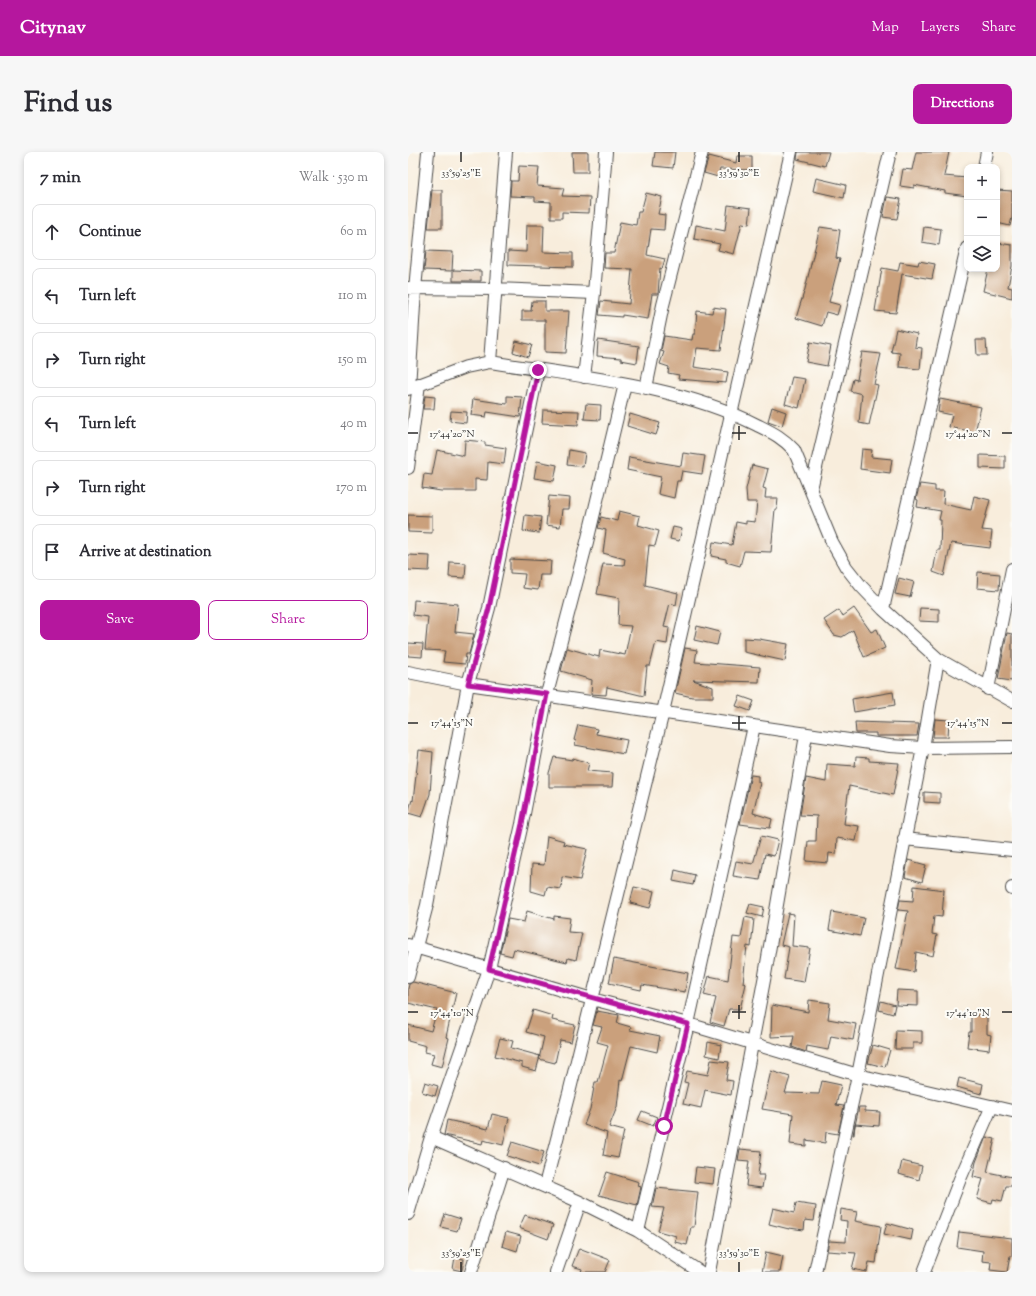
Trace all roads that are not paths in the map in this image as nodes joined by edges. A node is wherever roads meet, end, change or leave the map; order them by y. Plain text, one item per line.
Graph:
1 (428, 152) edge
2 (506, 152) edge
3 (606, 152) edge
4 (702, 152) edge
5 (791, 152) edge
6 (890, 152) edge
7 (987, 152) edge
8 (985, 164) edge
9 (964, 261) edge
10 (412, 289) edge
11 (495, 289) junction
12 (594, 293) junction
13 (490, 362) junction
14 (538, 370) junction
15 (584, 377) junction
16 (625, 384) junction
17 (412, 387) edge
18 (646, 388) junction
19 (733, 412) junction
20 (408, 468) edge
21 (811, 489) junction
22 (1012, 569) edge
23 (883, 609) junction
24 (938, 659) junction
25 (408, 672) edge
26 (468, 684) junction
27 (988, 689) junction
28 (547, 694) junction
29 (1012, 701) edge
30 (663, 712) junction
31 (754, 726) junction
32 (806, 735) junction
33 (1012, 747) edge
34 (923, 748) junction
35 (904, 839) junction
36 (1012, 850) edge
37 (413, 946) edge
38 (489, 969) junction
39 (408, 977) edge
40 (592, 999) junction
41 (688, 1024) junction
42 (752, 1044) junction
43 (858, 1075) junction
44 (992, 1106) junction
45 (1012, 1111) edge
46 (431, 1137) junction
47 (504, 1168) junction
48 (545, 1185) junction
49 (580, 1202) junction
50 (408, 1214) edge
51 (638, 1231) junction
52 (471, 1272) edge
53 (556, 1272) edge
54 (700, 1272) edge
55 (709, 1272) edge
56 (815, 1272) edge
57 (924, 1272) edge

1 - 10 street
2 - 11 street
3 - 12 street
4 - 18 street
5 - 19 street
6 - 21 street
7 - 8 street
9 - 23 street
10 - 11 street
10 - 17 street
11 - 12 street
11 - 13 street
12 - 15 street
13 - 14 street
13 - 17 street
14 - 15 street
14 - 26 street
15 - 16 street
16 - 18 street
16 - 28 street
17 - 20 street
18 - 19 street
19 - 21 street
19 - 30 street
21 - 23 street
22 - 27 street
23 - 24 street
24 - 27 street
24 - 34 street
25 - 26 street
26 - 28 street
26 - 37 street
27 - 29 street
28 - 30 street
28 - 38 street
30 - 31 street
30 - 40 street
31 - 32 street
31 - 41 street
32 - 34 street
32 - 42 street
33 - 34 street
34 - 35 street
35 - 36 street
35 - 43 street
37 - 38 street
37 - 39 street
38 - 40 street
38 - 46 street
40 - 41 street
40 - 48 street
41 - 42 street
41 - 51 street
42 - 43 street
42 - 55 street
43 - 44 street
43 - 56 street
44 - 45 street
44 - 57 street
46 - 47 street
46 - 50 street
47 - 48 street
47 - 52 street
48 - 49 street
49 - 51 street
49 - 53 street
51 - 54 street

